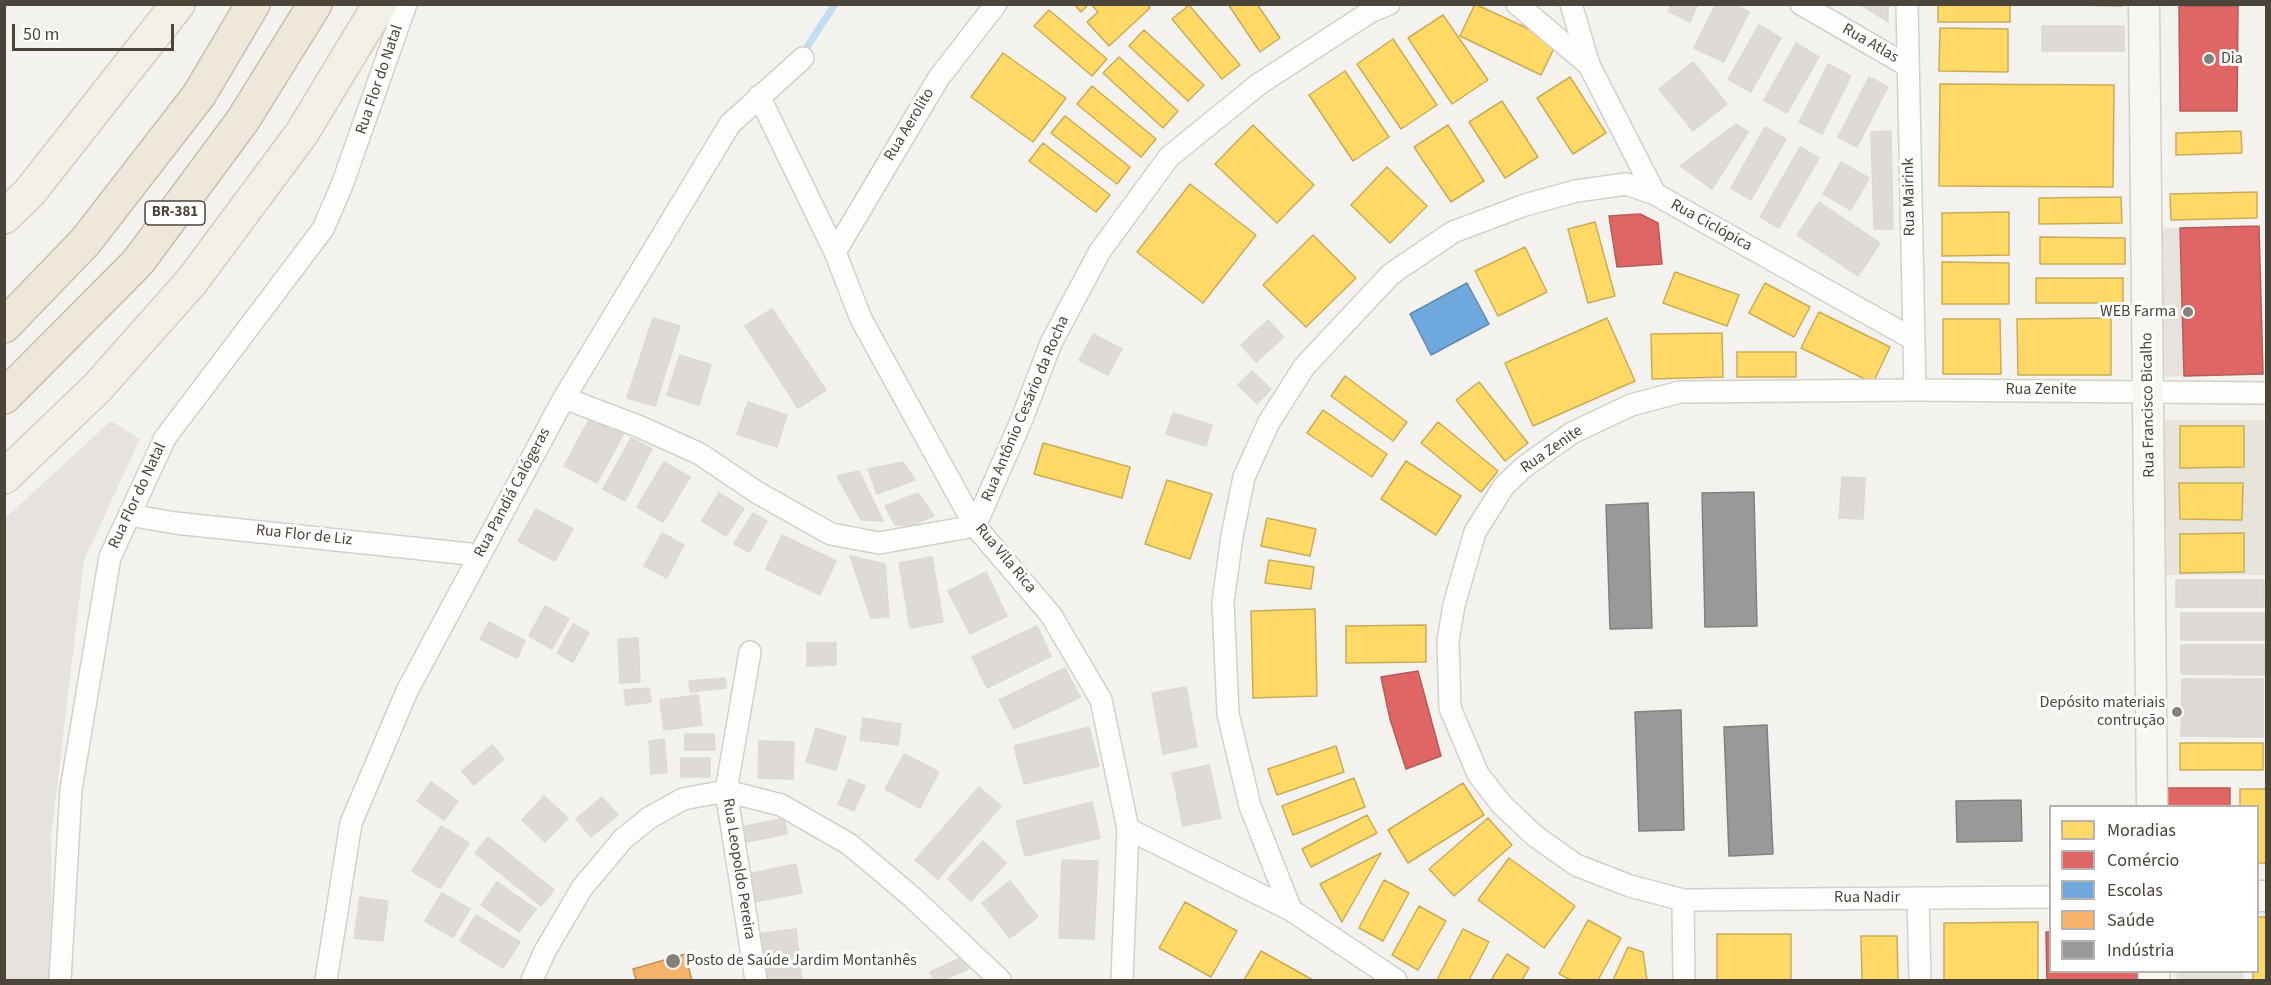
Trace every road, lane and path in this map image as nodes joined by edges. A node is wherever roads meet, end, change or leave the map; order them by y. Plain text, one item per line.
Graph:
1 (178, 4) edge
2 (253, 4) edge
3 (315, 4) edge
4 (380, 4) edge
5 (406, 4) edge
6 (996, 4) edge
7 (1389, 4) edge
8 (1517, 4) edge
9 (1571, 4) edge
10 (1801, 4) edge
11 (1907, 4) edge
12 (2144, 4) edge
13 (803, 58) dead end
14 (1589, 65) junction
15 (1908, 66) junction
16 (759, 96) junction
17 (1655, 194) junction
18 (4, 217) edge
19 (835, 252) junction
20 (4, 326) edge
21 (1913, 339) junction
22 (1915, 390) junction
23 (2149, 391) junction
24 (2266, 393) edge
25 (4, 397) edge
26 (564, 398) junction
27 (4, 477) edge
28 (129, 515) junction
29 (975, 526) junction
30 (479, 555) junction
31 (750, 652) dead end
32 (726, 791) junction
33 (2152, 805) edge
34 (1128, 829) junction
35 (2049, 897) edge
36 (1918, 898) junction
37 (1683, 900) junction
38 (1291, 910) junction
39 (60, 981) edge
40 (326, 981) edge
41 (532, 981) edge
42 (756, 981) edge
43 (1000, 981) edge
44 (1122, 981) edge
45 (1396, 981) edge
46 (1684, 981) edge
47 (1920, 981) edge

1 - 18 main road
2 - 20 highway, BR-381
3 - 25 highway, BR-381
4 - 27 main road
5 - 28 street, Rua Flor do Natal
6 - 19 street, Rua Aerolito
7 - 29 street, Rua Antônio Cesário da Rocha
8 - 14 street, Rua Ciclópica
9 - 14 street
10 - 15 street, Rua Atlas
11 - 15 street, Rua Mairink
12 - 23 street, Rua Francisco Bicalho
13 - 16 street, Rua Pandiá Calógeras
14 - 17 street, Rua Ciclópica
15 - 21 street, Rua Mairink
16 - 19 street, Rua Vila Rica
16 - 26 street, Rua Pandiá Calógeras
17 - 21 street, Rua Ciclópica
17 - 38 street
19 - 29 street, Rua Vila Rica
21 - 22 street, Rua Mairink
22 - 23 street, Rua Zenite
22 - 37 street, Rua Zenite
23 - 24 street, Rua Zenite
23 - 33 street, Rua Francisco Bicalho
26 - 29 street
26 - 30 street, Rua Pandiá Calógeras
28 - 30 street, Rua Flor de Liz
28 - 39 street, Rua Flor do Natal
29 - 34 street, Rua Vila Rica
30 - 40 street, Rua Pandiá Calógeras
31 - 32 street, Rua Leopoldo Pereira
32 - 41 street
32 - 42 street, Rua Leopoldo Pereira
32 - 43 street
34 - 38 street
34 - 44 street, Rua Vila Rica
35 - 36 street, Rua Nadir
36 - 37 street, Rua Nadir
36 - 47 street
37 - 46 street
38 - 45 street

